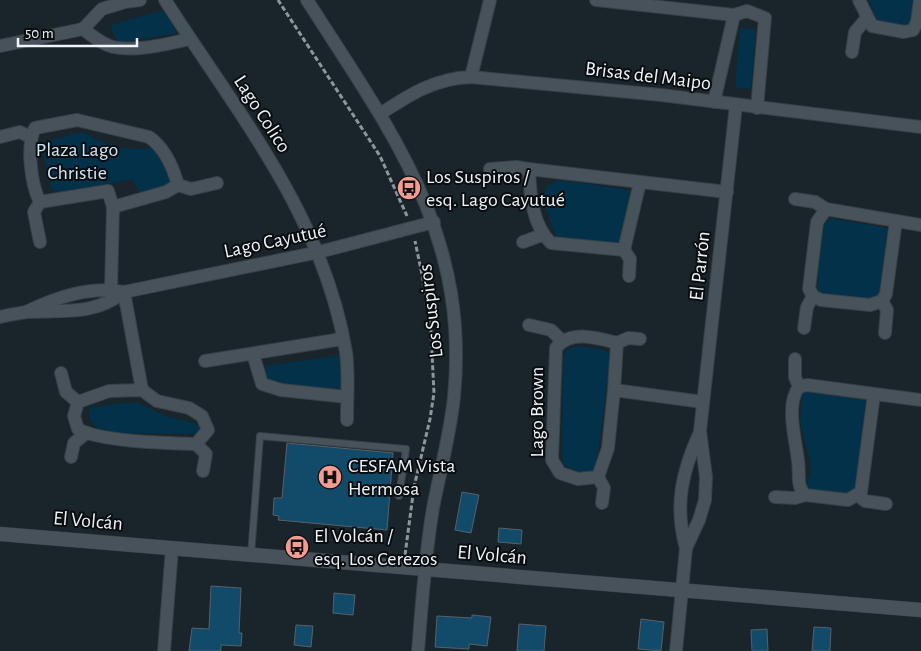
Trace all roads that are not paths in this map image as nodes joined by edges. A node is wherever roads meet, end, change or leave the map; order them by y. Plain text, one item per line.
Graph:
1 (140, 0) edge
2 (165, 0) edge
3 (307, 0) edge
4 (490, 0) edge
5 (596, 0) edge
6 (858, 0) edge
7 (920, 0) edge
8 (658, 3) edge
9 (748, 5) edge
10 (734, 15) junction
11 (867, 18) junction
12 (83, 29) junction
13 (917, 33) edge
14 (190, 38) junction
15 (0, 46) edge
16 (852, 52) dead end
17 (471, 77) junction
18 (714, 102) junction
19 (736, 105) junction
20 (756, 108) junction
21 (380, 114) junction
22 (921, 127) edge
23 (0, 136) edge
24 (30, 136) junction
25 (490, 169) dead end
26 (529, 169) junction
27 (640, 182) junction
28 (218, 183) dead end
29 (178, 186) junction
30 (727, 192) junction
31 (795, 200) dead end
32 (40, 202) junction
33 (113, 207) junction
34 (826, 209) junction
35 (434, 222) junction
36 (896, 222) junction
37 (921, 225) edge
38 (542, 235) junction
39 (40, 242) dead end
40 (523, 242) dead end
41 (624, 250) junction
42 (319, 252) junction
43 (629, 276) dead end
44 (117, 291) junction
45 (813, 296) junction
46 (882, 301) junction
47 (26, 312) junction
48 (0, 317) edge
49 (529, 326) dead end
50 (804, 328) dead end
51 (885, 333) dead end
52 (342, 339) junction
53 (640, 339) dead end
54 (562, 341) junction
55 (617, 344) junction
56 (254, 354) junction
57 (796, 359) dead end
58 (205, 361) dead end
59 (61, 373) dead end
60 (799, 387) junction
61 (142, 390) junction
62 (614, 390) junction
63 (874, 394) junction
64 (347, 397) junction
65 (921, 400) edge
66 (78, 402) junction
67 (704, 402) junction
68 (346, 420) dead end
69 (700, 431) junction
70 (86, 433) junction
71 (196, 444) junction
72 (72, 457) dead end
73 (203, 471) dead end
74 (598, 477) junction
75 (805, 495) junction
76 (399, 496) dead end
77 (859, 496) junction
78 (774, 497) dead end
79 (602, 503) dead end
80 (886, 504) dead end
81 (0, 534) edge
82 (172, 548) junction
83 (686, 548) junction
84 (251, 555) junction
85 (425, 569) junction
86 (681, 590) junction
87 (921, 610) edge
88 (164, 651) edge
89 (418, 651) edge
90 (676, 651) edge

1 - 12 street
2 - 14 street, Lago Colico
3 - 21 street, Los Suspiros
4 - 17 street
5 - 8 street
6 - 11 street
7 - 13 street
8 - 10 street
9 - 10 street
9 - 20 street
10 - 18 street
11 - 13 street
11 - 16 street
12 - 14 street
12 - 15 street
14 - 42 street, Lago Colico
17 - 18 street, Brisas del Maipo
17 - 21 street, Brisas del Maipo
18 - 19 street, Brisas del Maipo
19 - 20 street, Brisas del Maipo
19 - 30 street, El Parrón
20 - 22 street, Brisas del Maipo
21 - 35 street, Los Suspiros
23 - 24 street
24 - 29 street
24 - 32 street
25 - 26 street
26 - 27 street
26 - 38 street
27 - 30 street
27 - 41 street
28 - 29 street
29 - 33 street
30 - 67 street, El Parrón
31 - 34 street
32 - 33 street
32 - 39 street
33 - 44 street
34 - 36 street
34 - 45 street
35 - 42 street, Lago Cayutué
35 - 85 street, Los Suspiros
36 - 37 street
36 - 46 street
38 - 40 street
38 - 41 street
41 - 43 street
42 - 44 street, Lago Cayutué
42 - 52 street, Lago Colico
44 - 47 street, Lago Cayutué
44 - 47 street, Lago Cayutué
44 - 61 street
45 - 46 street
45 - 50 street
46 - 51 street
47 - 48 street, Lago Cayutué
49 - 54 street, Lago Brown
52 - 56 street
52 - 64 street, Lago Colico
53 - 55 street, Lago Brown
54 - 55 street, Lago Brown
54 - 74 street, Lago Brown
55 - 62 street
56 - 58 street
56 - 64 street
57 - 60 street
59 - 66 street
60 - 63 street
60 - 75 street
61 - 66 street
61 - 71 street
62 - 67 street
62 - 74 street
63 - 65 street
63 - 77 street
64 - 68 street, Lago Colico
66 - 70 street
67 - 69 street, El Parrón
69 - 83 street, El Parrón
69 - 83 street, El Parrón
70 - 71 street
70 - 72 street
71 - 73 street
74 - 79 street
75 - 77 street
75 - 78 street
76 - 84 lane
77 - 80 street
81 - 82 street, El Volcán
82 - 84 street, El Volcán
82 - 88 street
83 - 86 street, El Parrón
84 - 85 street, El Volcán
85 - 86 street, El Volcán
85 - 89 street, Los Suspiros
86 - 87 street, El Volcán
86 - 90 street, El Parrón

